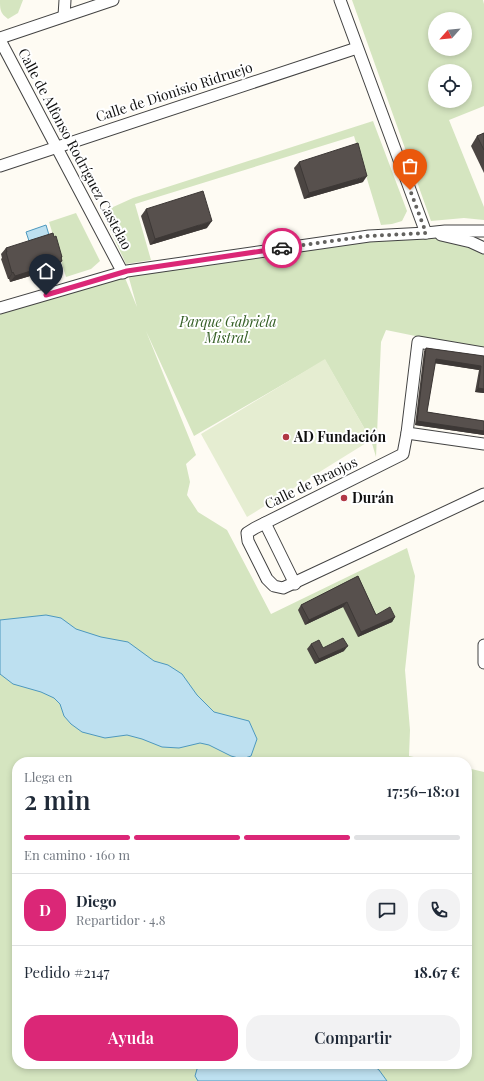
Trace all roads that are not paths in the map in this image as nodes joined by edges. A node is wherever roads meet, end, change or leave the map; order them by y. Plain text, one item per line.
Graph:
1 (66, 0) edge
2 (113, 0) edge
3 (340, 0) edge
4 (64, 16) junction
5 (0, 39) edge
6 (358, 48) junction
7 (56, 147) junction
8 (0, 166) edge
9 (484, 231) edge
10 (428, 233) junction
11 (484, 248) edge
12 (123, 273) junction
13 (0, 308) edge
14 (484, 353) edge
15 (407, 433) junction
16 (484, 444) edge
17 (484, 494) edge
18 (265, 523) junction
19 (295, 584) junction
20 (484, 645) edge
21 (484, 663) edge

1 - 4 street
2 - 4 street
3 - 6 street
4 - 5 street
5 - 7 street, Calle de Alfonso Rodríguez Castelao
6 - 7 street, Calle de Dionisio Ridruejo
6 - 10 street
7 - 8 street, Calle de Dionisio Ridruejo
7 - 12 street, Calle de Alfonso Rodríguez Castelao
9 - 10 street
10 - 11 street
10 - 12 street
12 - 13 street
14 - 15 street, Calle de Braojos
15 - 16 street
15 - 18 street, Calle de Braojos
17 - 19 street, Calle de Braojos
18 - 19 street, Calle de Braojos
18 - 19 street, Calle de Braojos
20 - 21 street

